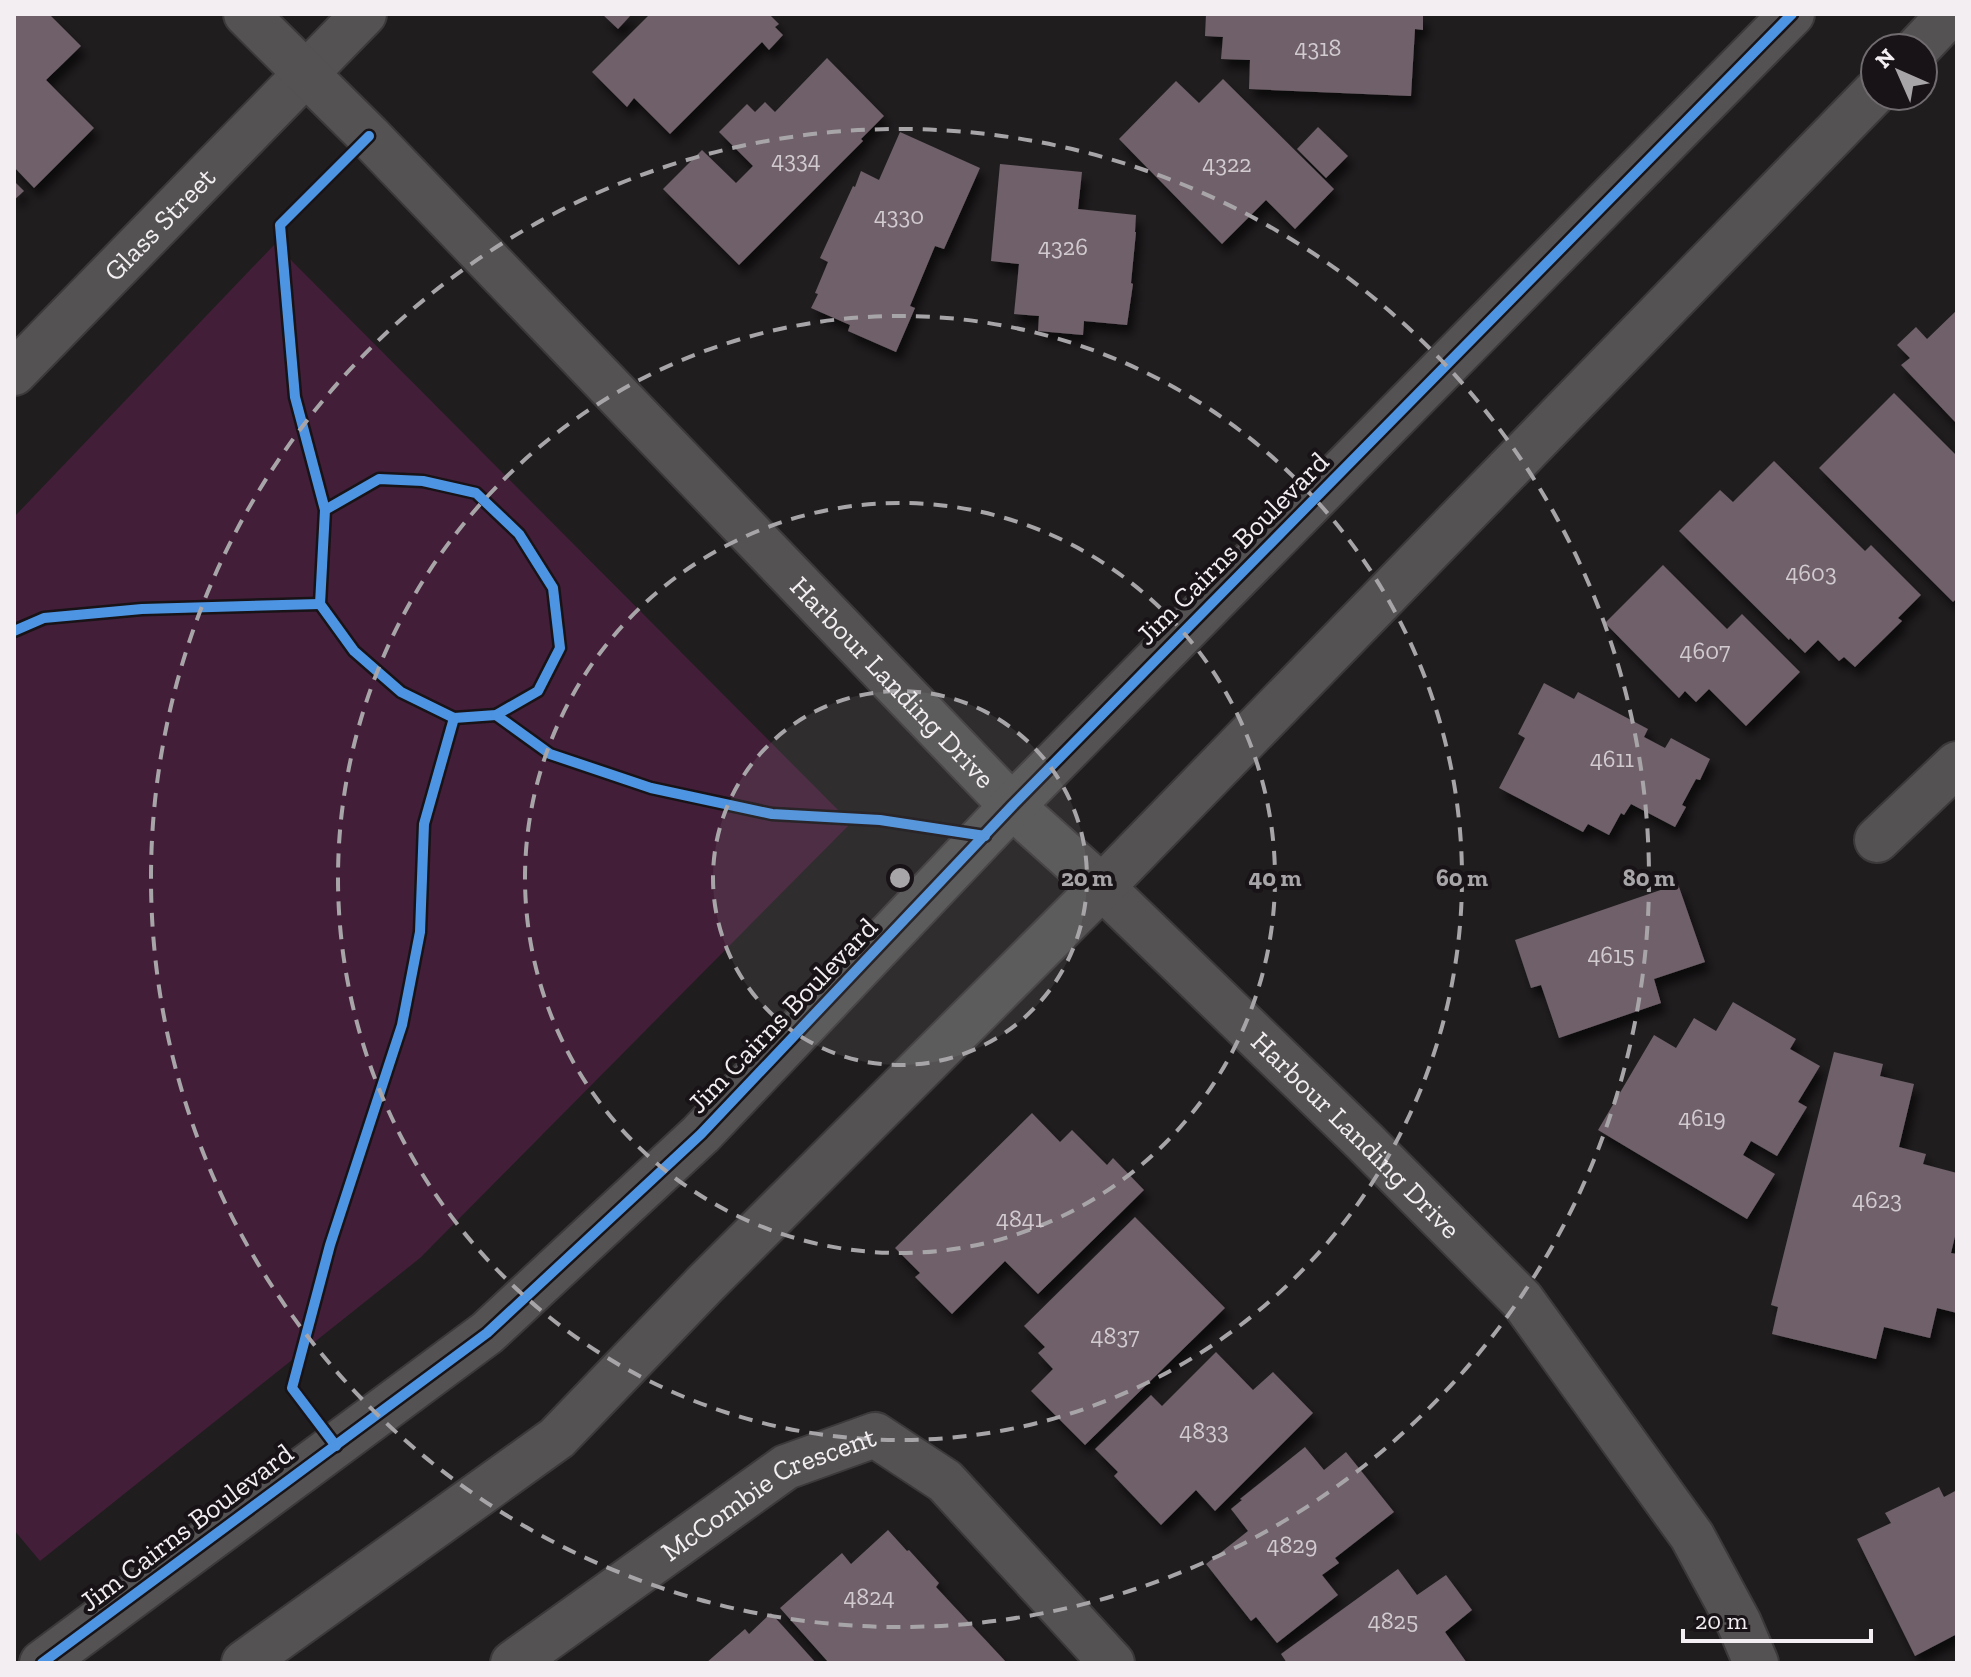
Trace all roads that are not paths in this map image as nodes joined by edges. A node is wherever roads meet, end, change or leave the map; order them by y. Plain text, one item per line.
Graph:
1 (246, 14) edge
2 (364, 14) edge
3 (1792, 14) edge
4 (1950, 14) edge
5 (1933, 32) edge
6 (305, 74) junction
7 (1859, 108) edge
8 (14, 373) edge
9 (1957, 764) edge
10 (1012, 806) junction
11 (1877, 840) dead end
12 (1102, 887) junction
13 (42, 1663) edge
14 (244, 1663) edge
15 (513, 1663) edge
16 (1112, 1663) edge
17 (1756, 1663) edge

1 - 6 street, Harbour Landing Drive
2 - 6 street, Glass Street
3 - 10 street, Jim Cairns Boulevard
4 - 5 street
6 - 8 street, Glass Street
6 - 10 street, Harbour Landing Drive
7 - 12 street
9 - 11 street
10 - 12 street, Harbour Landing Drive
10 - 13 street, Jim Cairns Boulevard
12 - 14 street
12 - 17 street, Harbour Landing Drive
15 - 16 street, McCombie Crescent

